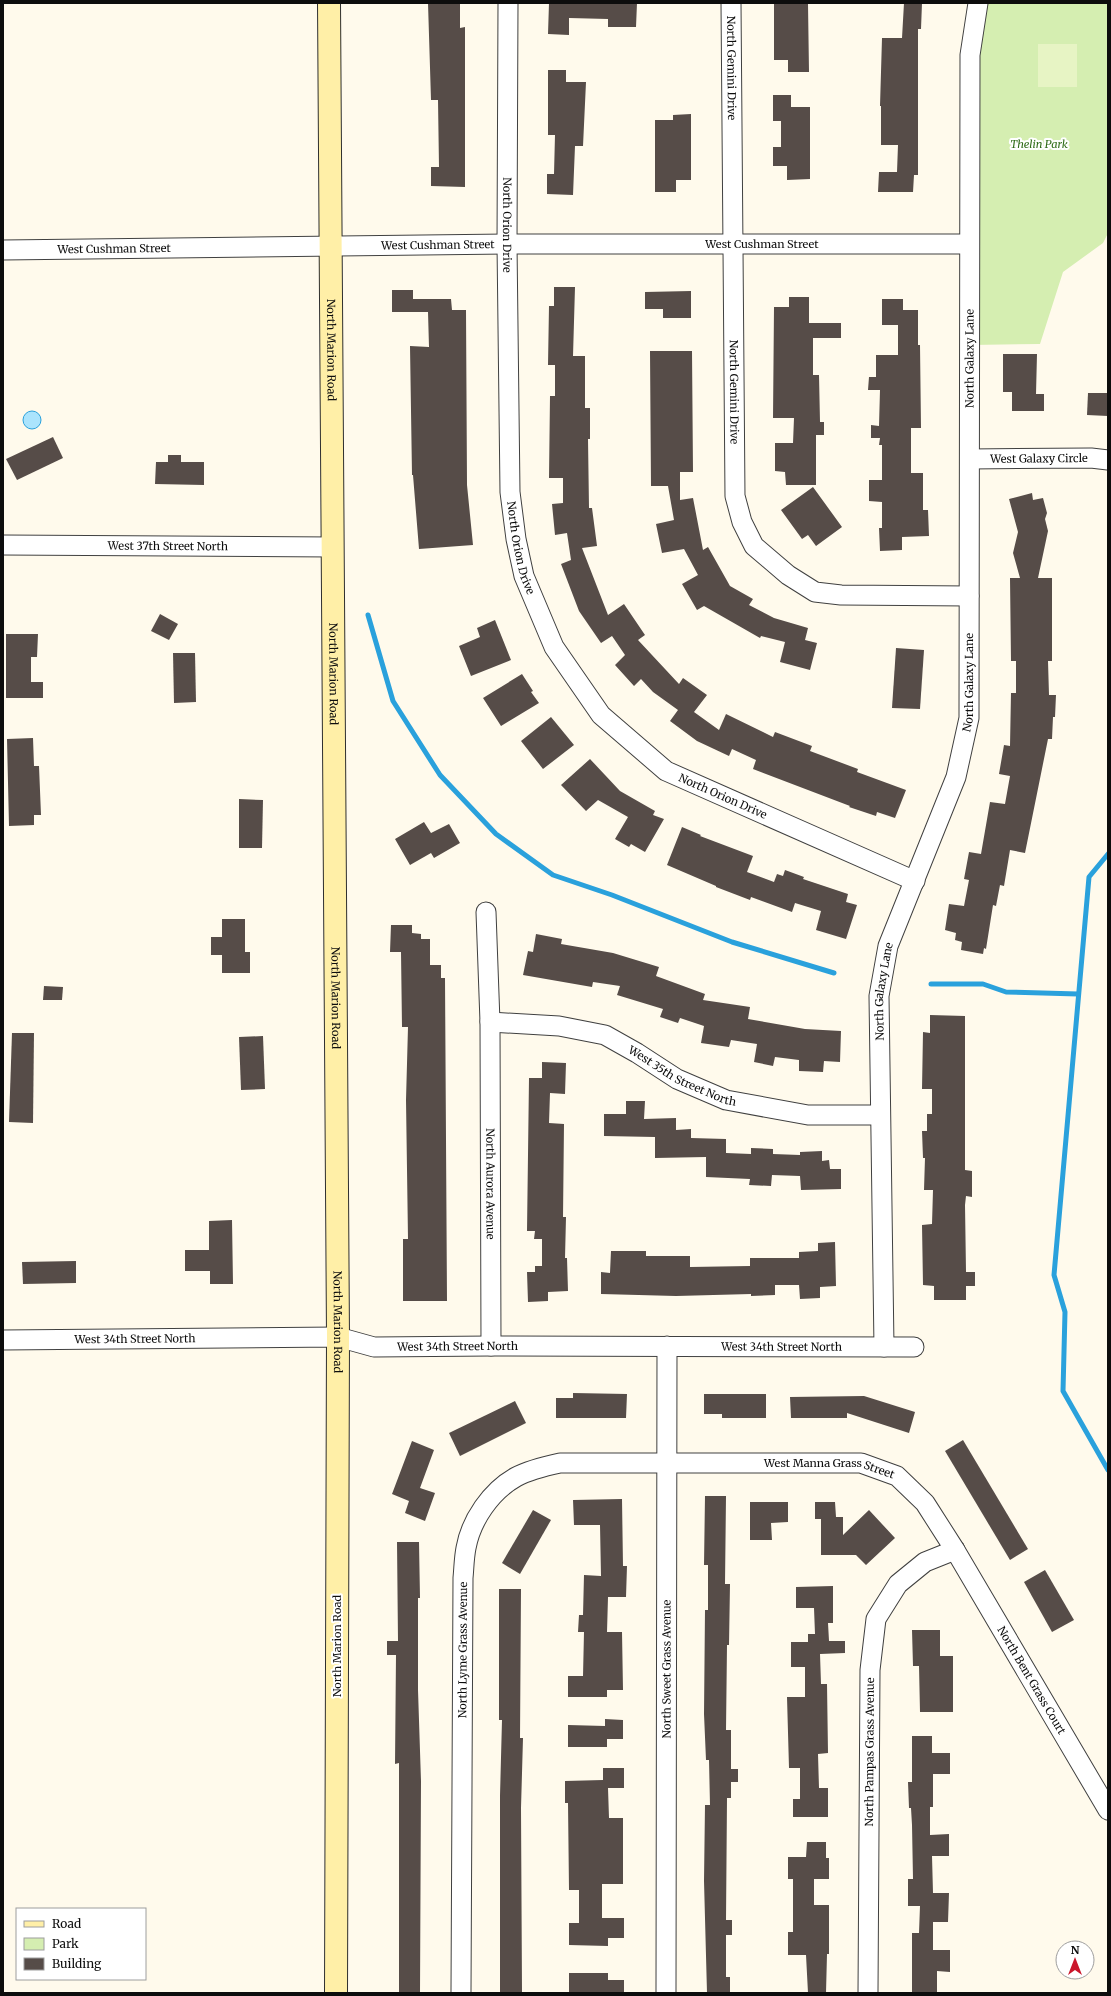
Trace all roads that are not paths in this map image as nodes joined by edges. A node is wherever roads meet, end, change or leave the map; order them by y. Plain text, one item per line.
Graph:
1 (329, 3) edge
2 (508, 3) edge
3 (731, 3) edge
4 (978, 3) edge
5 (507, 244) junction
6 (733, 244) junction
7 (969, 244) junction
8 (330, 246) junction
9 (3, 250) edge
10 (970, 459) junction
11 (1108, 460) edge
12 (3, 545) edge
13 (332, 547) junction
14 (969, 596) junction
15 (915, 880) junction
16 (486, 912) dead end
17 (490, 1022) junction
18 (880, 1115) junction
19 (338, 1337) junction
20 (3, 1340) edge
21 (491, 1346) junction
22 (667, 1346) junction
23 (884, 1347) junction
24 (914, 1348) dead end
25 (666, 1463) junction
26 (955, 1550) junction
27 (1108, 1810) edge
28 (336, 1993) edge
29 (461, 1993) edge
30 (666, 1993) edge
31 (868, 1993) edge

1 - 8 main road, North Marion Road
2 - 5 street, North Orion Drive
3 - 6 street, North Gemini Drive
4 - 7 street, North Galaxy Lane
5 - 6 street, West Cushman Street
5 - 8 street, West Cushman Street
5 - 15 street, North Orion Drive
6 - 7 street, West Cushman Street
6 - 14 street, North Gemini Drive
7 - 10 street, North Galaxy Lane
8 - 9 street, West Cushman Street
8 - 13 main road, North Marion Road
10 - 11 street, West Galaxy Circle
10 - 14 street, North Galaxy Lane
12 - 13 street, West 37th Street North
13 - 19 main road, North Marion Road
14 - 15 street, North Galaxy Lane
15 - 18 street, North Galaxy Lane
16 - 17 street, North Aurora Avenue
17 - 18 street, West 35th Street North
17 - 21 street, North Aurora Avenue
18 - 23 street, North Galaxy Lane
19 - 20 street, West 34th Street North
19 - 21 street, West 34th Street North
19 - 28 main road, North Marion Road
21 - 22 street, West 34th Street North
22 - 23 street, West 34th Street North
22 - 25 street, North Sweet Grass Avenue
23 - 24 street, West 34th Street North
25 - 26 street, West Manna Grass Street
25 - 29 street, North Lyme Grass Avenue
25 - 30 street, North Sweet Grass Avenue
26 - 27 street, North Bent Grass Court
26 - 31 street, North Pampas Grass Avenue

